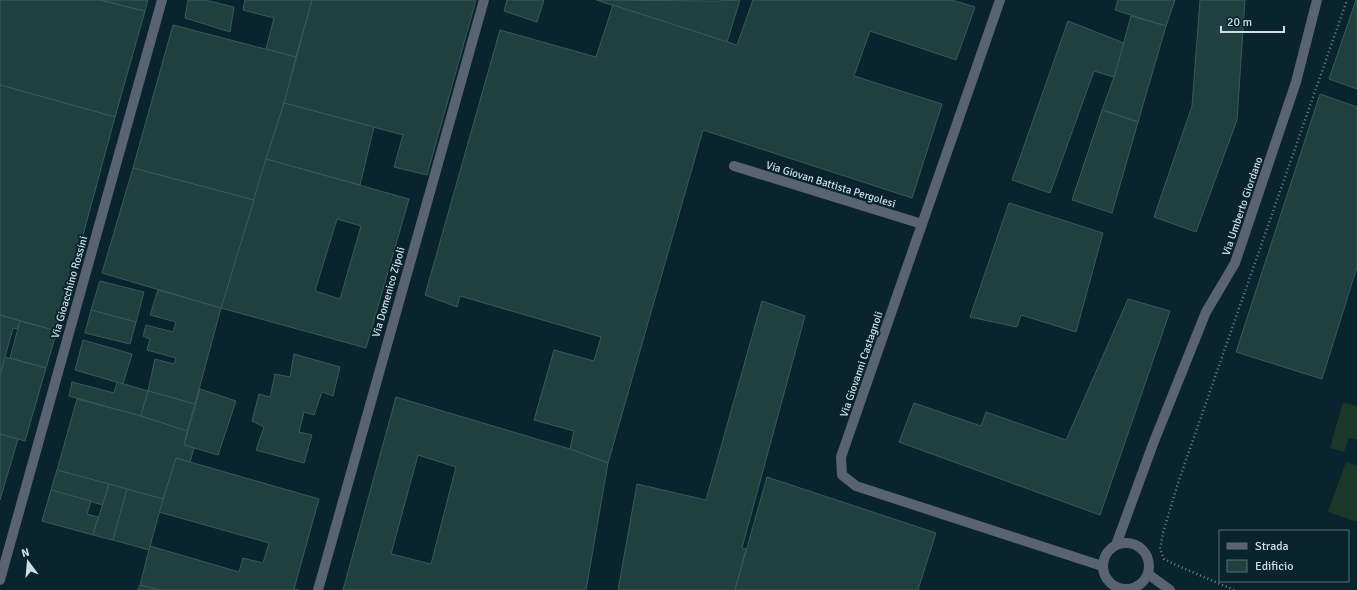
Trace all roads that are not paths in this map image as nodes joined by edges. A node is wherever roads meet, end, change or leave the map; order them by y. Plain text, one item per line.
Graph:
1 (162, 0) edge
2 (484, 0) edge
3 (1000, 0) edge
4 (1317, 0) edge
5 (734, 166) dead end
6 (922, 224) junction
7 (1116, 545) junction
8 (1102, 566) junction
9 (1148, 574) junction
10 (0, 580) edge
11 (318, 590) edge
12 (1129, 590) edge
13 (1170, 590) edge

1 - 10 street, Via Gioacchino Rossini
2 - 11 street, Via Domenico Zipoli
3 - 6 street, Via Giovanni Castagnoli
4 - 7 street, Via Umberto Giordano
5 - 6 street, Via Giovan Battista Pergolesi
6 - 8 street, Via Giovanni Castagnoli
7 - 8 street
7 - 9 street
8 - 12 street
9 - 12 street
9 - 13 street

